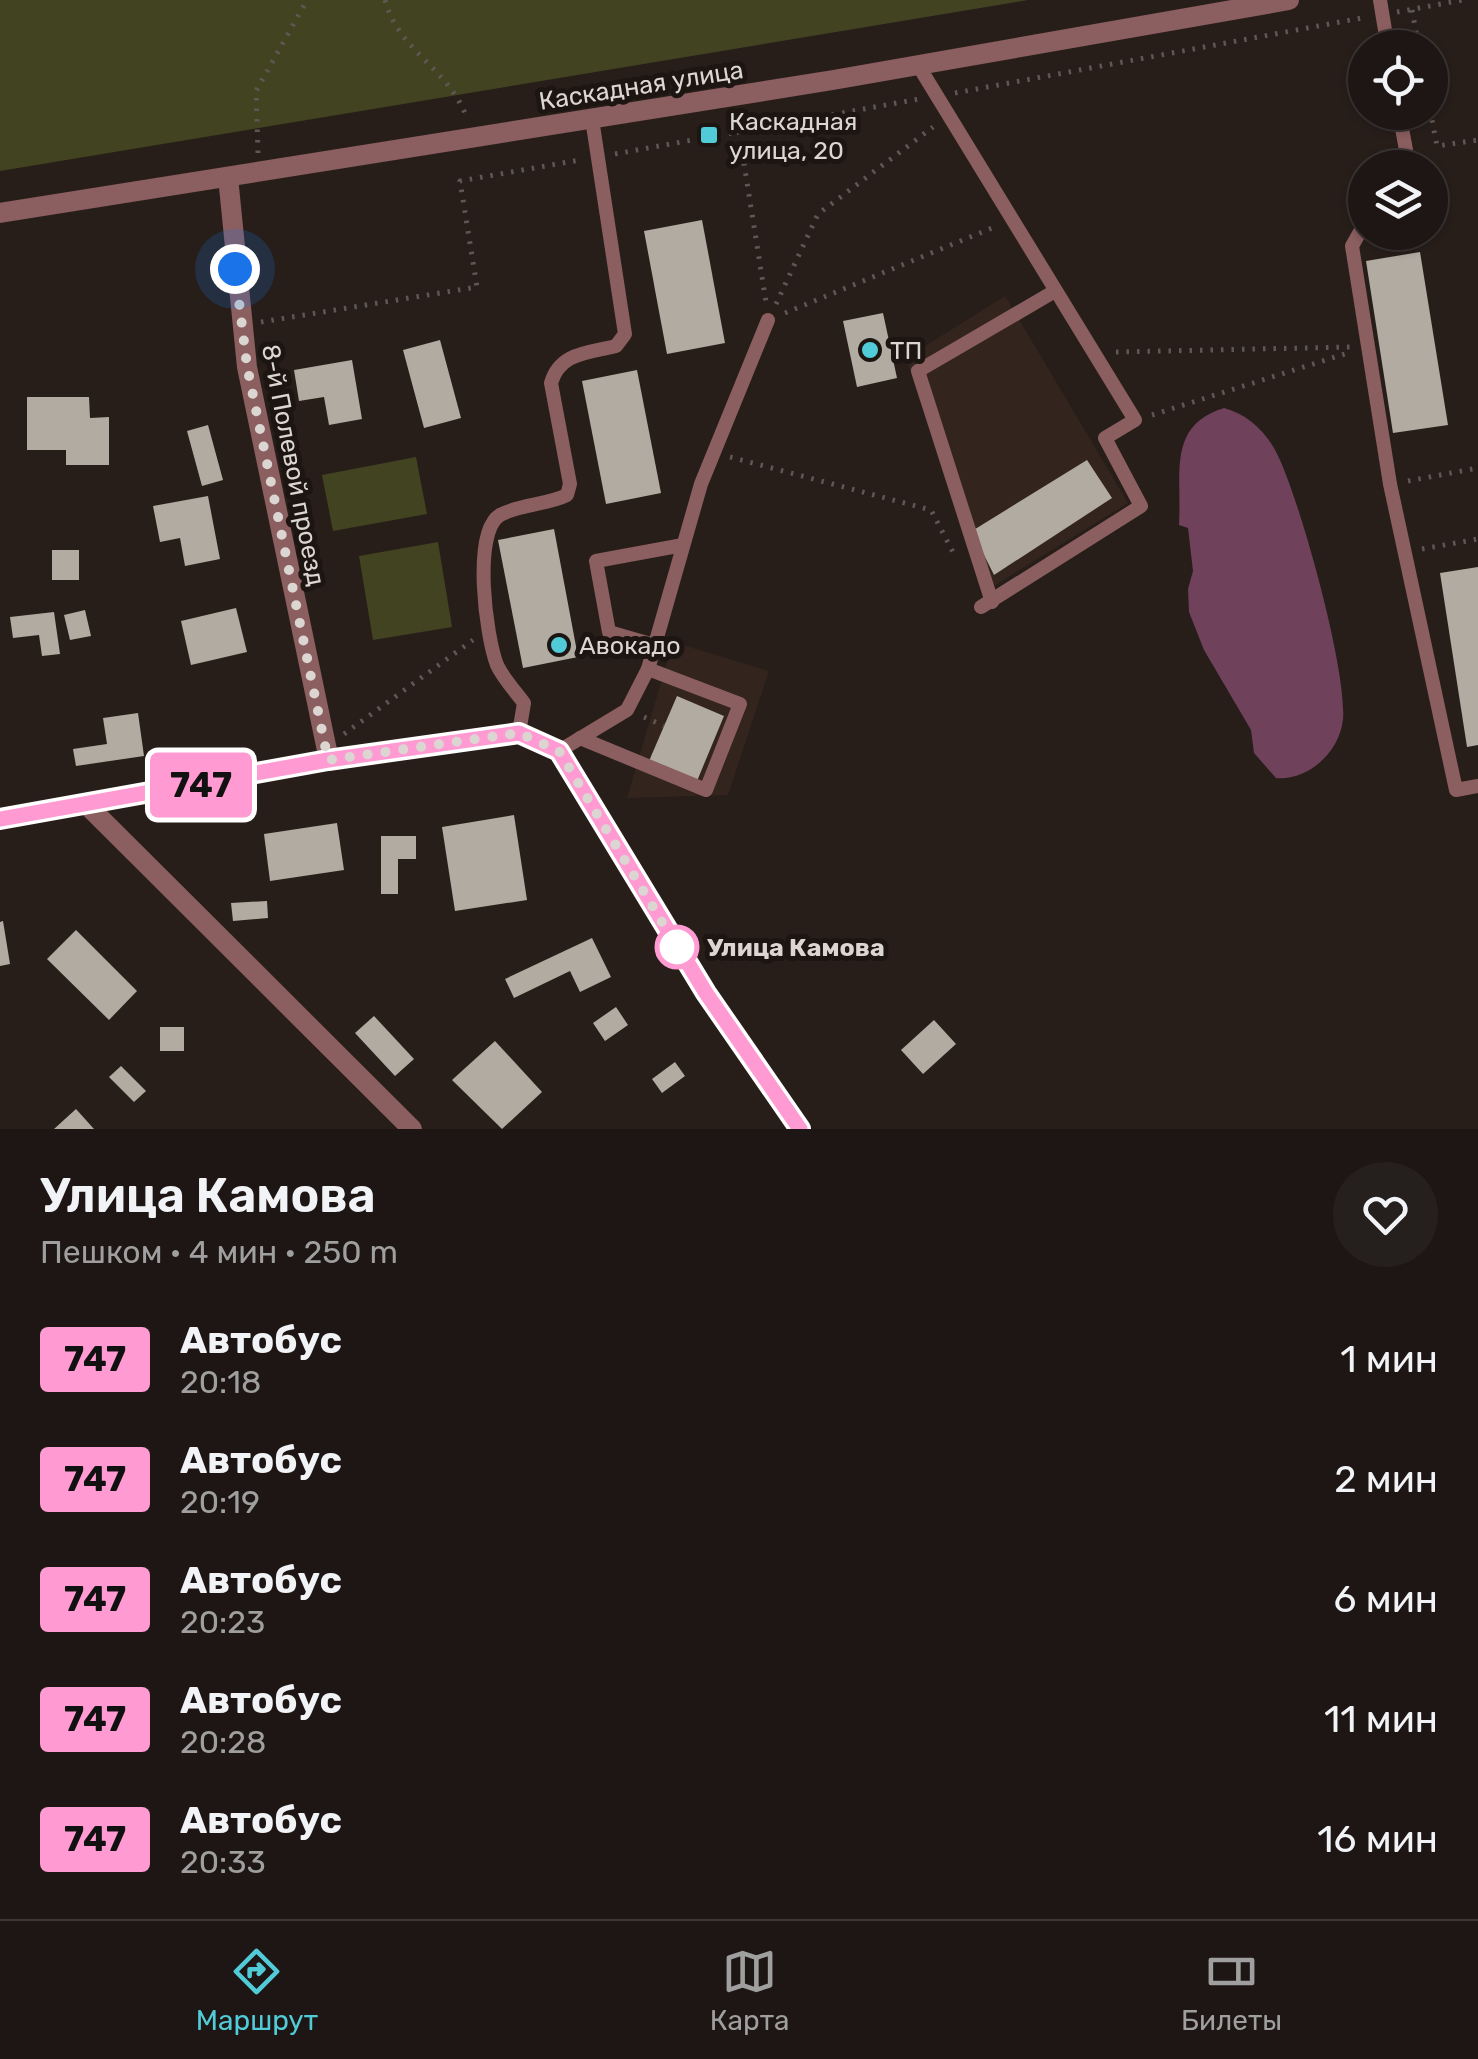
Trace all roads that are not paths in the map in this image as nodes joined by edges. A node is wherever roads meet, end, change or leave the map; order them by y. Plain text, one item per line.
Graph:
1 (1289, 0) edge
2 (918, 65) junction
3 (592, 118) junction
4 (228, 177) junction
5 (0, 213) edge
6 (1353, 250) edge
7 (1055, 291) junction
8 (768, 320) road end
9 (683, 545) junction
10 (654, 645) junction
11 (648, 669) junction
12 (519, 733) junction
13 (580, 738) junction
14 (559, 751) junction
15 (327, 754) junction
16 (1478, 786) edge
17 (86, 804) junction
18 (0, 819) edge
19 (412, 1129) edge
20 (800, 1129) edge

1 - 2 street, Каскадная улица
2 - 3 street, Каскадная улица
2 - 7 lane
3 - 4 street, Каскадная улица
3 - 12 lane
4 - 5 street, Каскадная улица
4 - 15 street, 8-й Полевой проезд
6 - 16 lane
7 - 7 lane
8 - 9 lane
9 - 10 lane
9 - 10 lane
10 - 11 lane
11 - 13 lane
11 - 13 lane
12 - 14 street
12 - 15 street
13 - 14 lane
14 - 20 street
15 - 17 street
17 - 18 street
17 - 19 street

